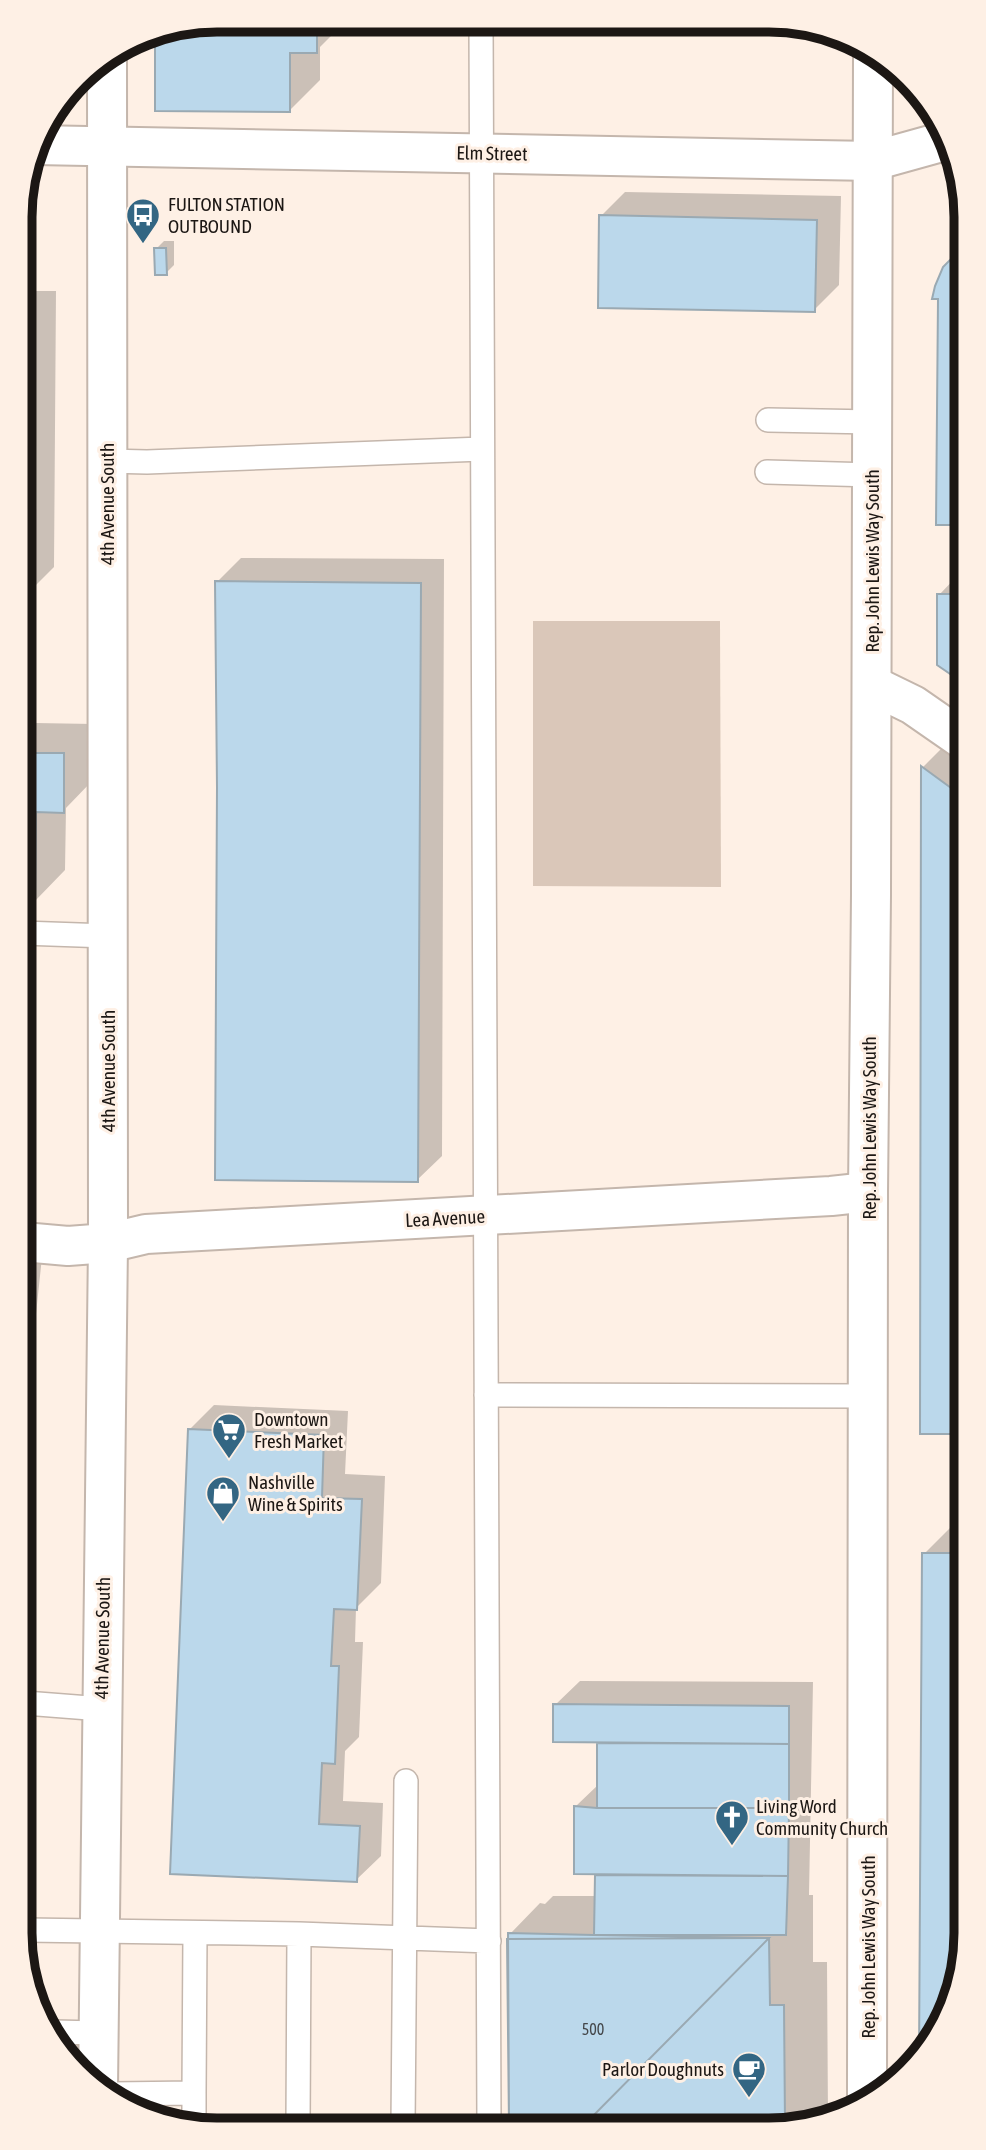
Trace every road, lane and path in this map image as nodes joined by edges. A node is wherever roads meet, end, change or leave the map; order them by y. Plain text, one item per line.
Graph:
1 (481, 32) edge
2 (873, 64) edge
3 (107, 68) edge
4 (939, 143) edge
5 (46, 145) edge
6 (107, 146) junction
7 (481, 153) junction
8 (873, 161) junction
9 (768, 420) dead end
10 (873, 422) junction
11 (482, 449) junction
12 (107, 461) junction
13 (767, 472) dead end
14 (872, 475) junction
15 (872, 685) junction
16 (954, 734) edge
17 (32, 933) edge
18 (108, 936) junction
19 (868, 1192) junction
20 (487, 1216) junction
21 (108, 1242) junction
22 (32, 1243) edge
23 (486, 1395) junction
24 (868, 1396) junction
25 (32, 1704) edge
26 (102, 1709) junction
27 (406, 1780) dead end
28 (32, 1930) edge
29 (99, 1931) junction
30 (195, 1934) junction
31 (299, 1934) junction
32 (403, 1939) junction
33 (489, 1941) junction
34 (60, 2032) edge
35 (98, 2033) junction
36 (98, 2075) edge
37 (867, 2090) edge
38 (124, 2094) edge
39 (194, 2094) junction
40 (194, 2117) edge
41 (298, 2118) edge
42 (403, 2118) edge
43 (489, 2118) edge

1 - 7 lane
2 - 8 street, Rep. John Lewis Way South
3 - 6 street, 4th Avenue South
4 - 8 street, Elm Street
5 - 6 street, Elm Street
6 - 7 street, Elm Street
6 - 12 street, 4th Avenue South
7 - 8 street, Elm Street
7 - 11 lane
8 - 10 street, Rep. John Lewis Way South
9 - 10 lane
10 - 14 street, Rep. John Lewis Way South
11 - 12 lane
11 - 20 lane
12 - 18 street, 4th Avenue South
13 - 14 lane
14 - 15 street, Rep. John Lewis Way South
15 - 16 street
15 - 19 street, Rep. John Lewis Way South
17 - 18 lane
18 - 21 street, 4th Avenue South
19 - 20 street, Lea Avenue
19 - 24 street, Rep. John Lewis Way South
20 - 21 street, Lea Avenue
20 - 23 lane
21 - 22 street, Lea Avenue
21 - 26 street, 4th Avenue South
23 - 24 lane
23 - 33 lane
24 - 37 street, Rep. John Lewis Way South
25 - 26 lane
26 - 29 street, 4th Avenue South
27 - 32 lane
28 - 29 lane
29 - 30 lane
29 - 35 street, 4th Avenue South
30 - 31 lane
30 - 39 lane
31 - 32 lane
31 - 41 lane
32 - 33 lane
32 - 42 lane
33 - 43 lane
34 - 35 lane
35 - 36 street, 4th Avenue South
38 - 39 lane
39 - 40 lane

